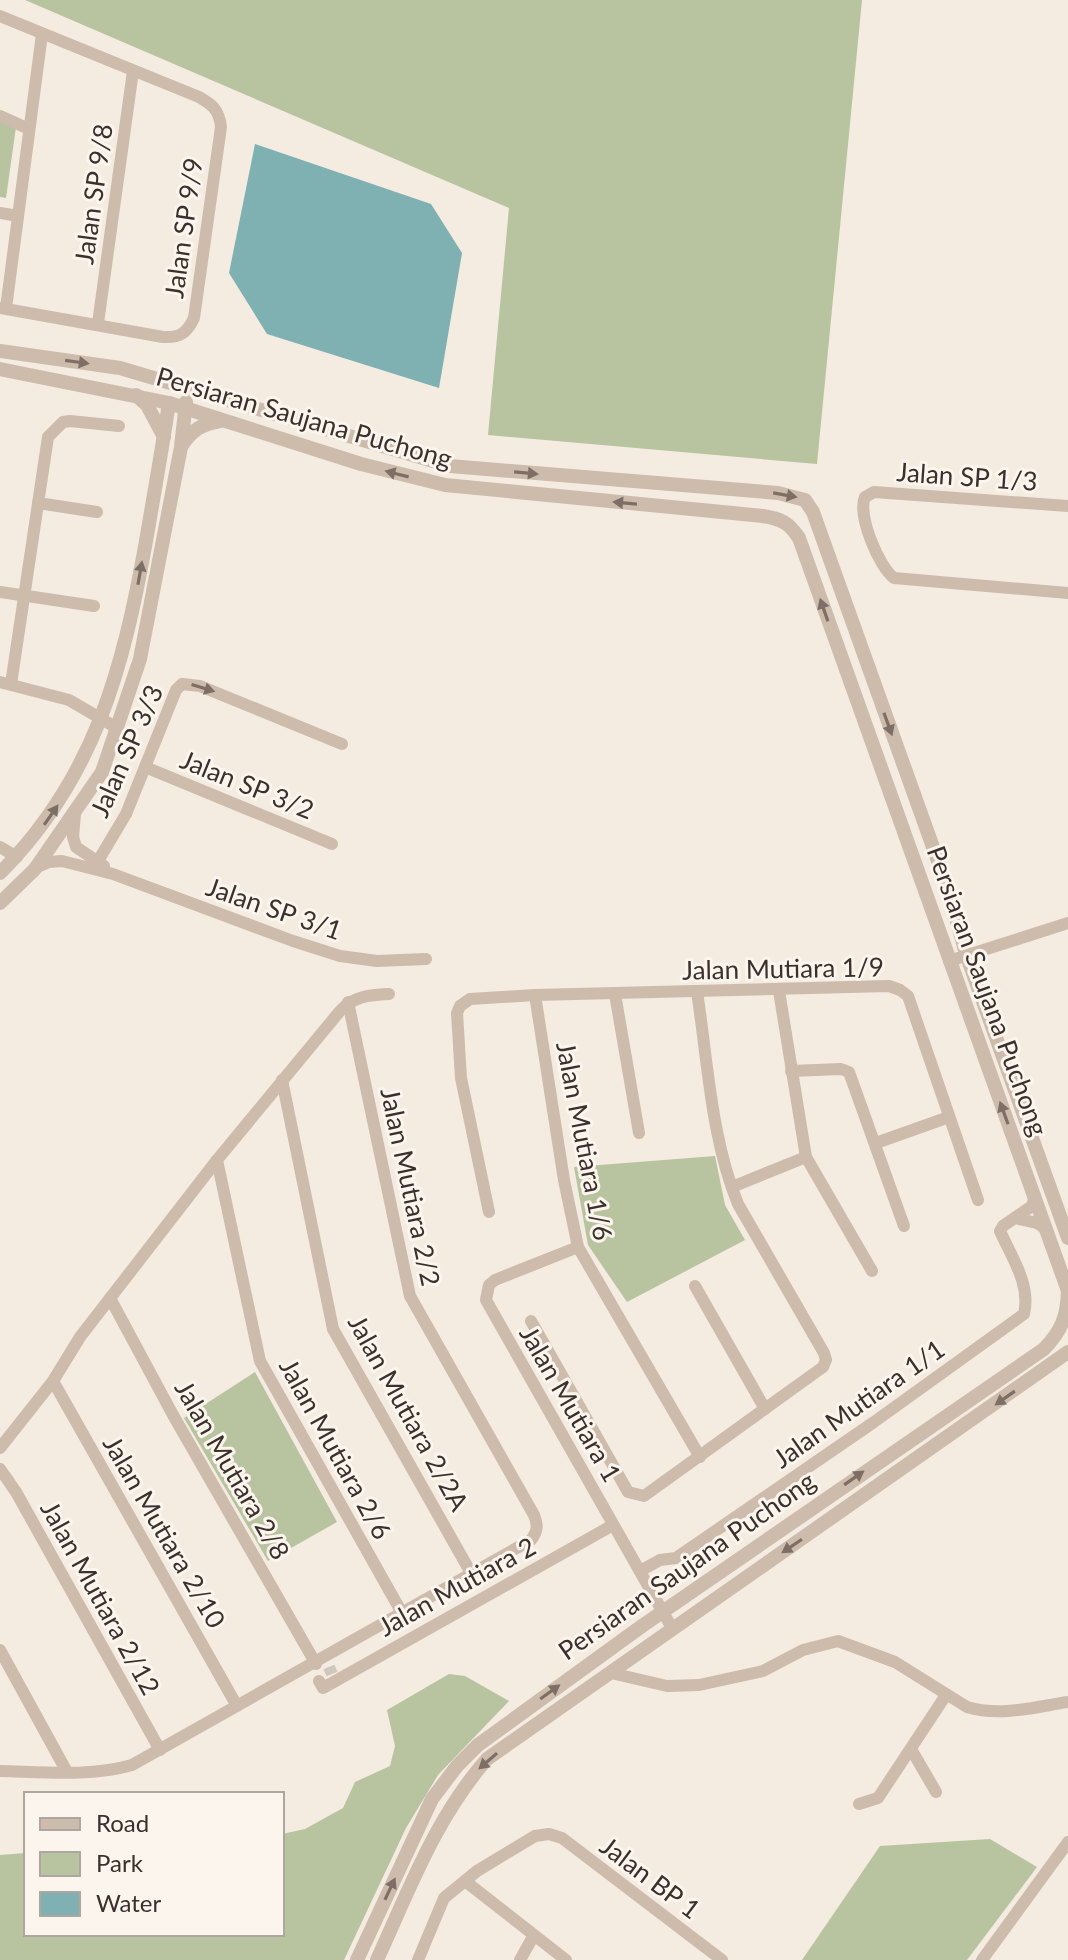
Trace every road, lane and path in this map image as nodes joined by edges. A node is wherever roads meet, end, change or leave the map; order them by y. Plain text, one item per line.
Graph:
1 (0, 16) edge
2 (42, 34) junction
3 (133, 71) junction
4 (0, 116) edge
5 (29, 129) junction
6 (0, 213) edge
7 (18, 216) junction
8 (3, 308) edge
9 (98, 323) junction
10 (0, 351) edge
11 (0, 369) edge
12 (170, 381) junction
13 (208, 393) junction
14 (136, 395) junction
15 (184, 401) junction
16 (169, 403) junction
17 (224, 421) junction
18 (119, 426) dead end
19 (164, 438) junction
20 (181, 447) junction
21 (450, 466) junction
22 (490, 470) junction
23 (473, 489) junction
24 (38, 503) junction
25 (1068, 506) edge
26 (97, 512) dead end
27 (0, 592) edge
28 (1068, 593) edge
29 (24, 596) junction
30 (94, 606) dead end
31 (6, 683) edge
32 (102, 718) junction
33 (117, 728) junction
34 (342, 744) dead end
35 (145, 767) junction
36 (75, 814) junction
37 (332, 844) dead end
38 (0, 847) edge
39 (17, 857) junction
40 (98, 861) junction
41 (35, 869) junction
42 (0, 873) edge
43 (113, 874) junction
44 (0, 903) edge
45 (1068, 923) edge
46 (966, 954) junction
47 (426, 959) dead end
48 (949, 961) junction
49 (779, 991) junction
50 (697, 992) junction
51 (389, 994) dead end
52 (615, 994) junction
53 (535, 995) junction
54 (348, 1002) junction
55 (791, 1071) junction
56 (282, 1080) junction
57 (949, 1117) junction
58 (639, 1133) dead end
59 (876, 1143) junction
60 (806, 1157) junction
61 (217, 1160) junction
62 (732, 1187) junction
63 (1035, 1196) junction
64 (978, 1200) dead end
65 (489, 1212) dead end
66 (1015, 1218) junction
67 (904, 1226) dead end
68 (1046, 1229) junction
69 (1068, 1238) edge
70 (578, 1247) junction
71 (872, 1271) dead end
72 (695, 1286) dead end
73 (110, 1298) junction
74 (531, 1321) dead end
75 (1068, 1352) edge
76 (53, 1381) junction
77 (765, 1409) junction
78 (0, 1448) edge
79 (700, 1457) junction
80 (0, 1469) edge
81 (613, 1525) junction
82 (640, 1571) junction
83 (471, 1573) junction
84 (663, 1611) junction
85 (402, 1613) junction
86 (672, 1628) junction
87 (0, 1650) edge
88 (325, 1672) junction
89 (611, 1673) junction
90 (946, 1695) junction
91 (1068, 1702) edge
92 (237, 1706) junction
93 (911, 1749) junction
94 (160, 1750) junction
95 (0, 1771) edge
96 (67, 1772) junction
97 (936, 1792) dead end
98 (859, 1804) dead end
99 (1068, 1842) edge
100 (465, 1881) junction
101 (534, 1935) junction
102 (720, 1959) edge
103 (357, 1960) edge
104 (377, 1960) edge
105 (418, 1960) edge
106 (520, 1960) edge
107 (566, 1960) edge
108 (983, 1960) edge

1 - 2 street
2 - 3 street
2 - 5 street
3 - 9 street, Jalan SP 9/8
3 - 9 street, Jalan SP 9/9
4 - 5 street
5 - 7 street
6 - 7 street
7 - 8 street
8 - 9 street
10 -> 12 street, Persiaran Saujana Puchong
11 - 14 street, Persiaran Saujana Puchong
12 - 13 street, Persiaran Saujana Puchong
12 - 15 street
13 - 15 street
13 - 21 street, Persiaran Saujana Puchong
14 - 16 street, Persiaran Saujana Puchong
14 - 19 street
15 - 16 street, Persiaran Saujana Puchong
15 - 17 street, Persiaran Saujana Puchong
15 - 20 street
16 - 19 street
17 - 20 street
23 -> 17 street, Persiaran Saujana Puchong
18 - 24 street
32 -> 19 street
20 - 33 street
21 - 22 street, Persiaran Saujana Puchong
21 - 23 street
22 - 23 street
22 -> 46 street, Persiaran Saujana Puchong
48 -> 23 street, Persiaran Saujana Puchong
24 - 26 street
24 - 29 street
25 - 28 street, Jalan SP 1/3
27 - 29 street
29 - 30 street
29 - 31 street
31 - 32 street
32 - 33 street
39 -> 32 street
33 - 36 street
35 -> 34 street, Jalan SP 3/3
35 - 37 street, Jalan SP 3/2
35 - 40 street, Jalan SP 3/3
36 - 40 street, Jalan SP 3/1
36 - 41 street
38 - 39 street
39 - 42 street
40 - 43 street, Jalan SP 3/1
41 - 43 street, Jalan SP 3/1
41 - 44 street
43 - 47 street, Jalan SP 3/1
45 - 46 street
46 - 48 street
46 - 69 street, Persiaran Saujana Puchong
63 -> 48 street, Persiaran Saujana Puchong
49 - 50 street, Jalan Mutiara 1/9
49 - 55 street
49 - 57 street, Jalan Mutiara 1/9
50 - 52 street, Jalan Mutiara 1/9
50 - 62 street
51 - 54 street
52 - 53 street, Jalan Mutiara 1/9
52 - 58 street
53 - 65 street, Jalan Mutiara 1/9
53 - 70 street, Jalan Mutiara 1/6
54 - 56 street
54 - 83 street, Jalan Mutiara 2/2
55 - 59 street
55 - 60 street
56 - 61 street
56 - 83 street, Jalan Mutiara 2/2A
57 - 59 street
57 - 64 street, Jalan Mutiara 1/9
59 - 67 street
60 - 62 street
60 - 71 street
61 - 73 street
61 - 85 street, Jalan Mutiara 2/6
62 - 77 street
63 - 66 street
63 - 68 street, Persiaran Saujana Puchong
66 - 68 street
66 - 82 street, Jalan Mutiara 1/1
84 -> 68 street, Persiaran Saujana Puchong
70 - 79 street, Jalan Mutiara 1/6
70 - 81 street, Jalan Mutiara 1
72 - 77 street
73 - 76 street
73 - 88 street, Jalan Mutiara 2/8
74 - 79 street
75 -> 86 street, Persiaran Saujana Puchong
76 - 78 street
76 - 92 street, Jalan Mutiara 2/10
77 - 79 street
80 - 94 street, Jalan Mutiara 2/12
81 - 82 street, Jalan Mutiara 1
81 - 88 street, Jalan Mutiara 2
82 - 84 street, Jalan Mutiara 1
83 - 85 street
84 - 86 street, Jalan Mutiara 1
103 -> 84 street, Persiaran Saujana Puchong
85 - 88 street
86 - 89 street, Persiaran Saujana Puchong
87 - 96 street
88 - 92 street
89 - 90 street
89 -> 104 street, Persiaran Saujana Puchong
90 - 91 street
90 - 93 street
92 - 94 street
93 - 97 street
93 - 98 street
94 - 96 street
95 - 96 street
99 - 108 street
100 - 101 street
100 - 102 street, Jalan BP 1
100 - 105 street
101 - 106 street
101 - 107 street

